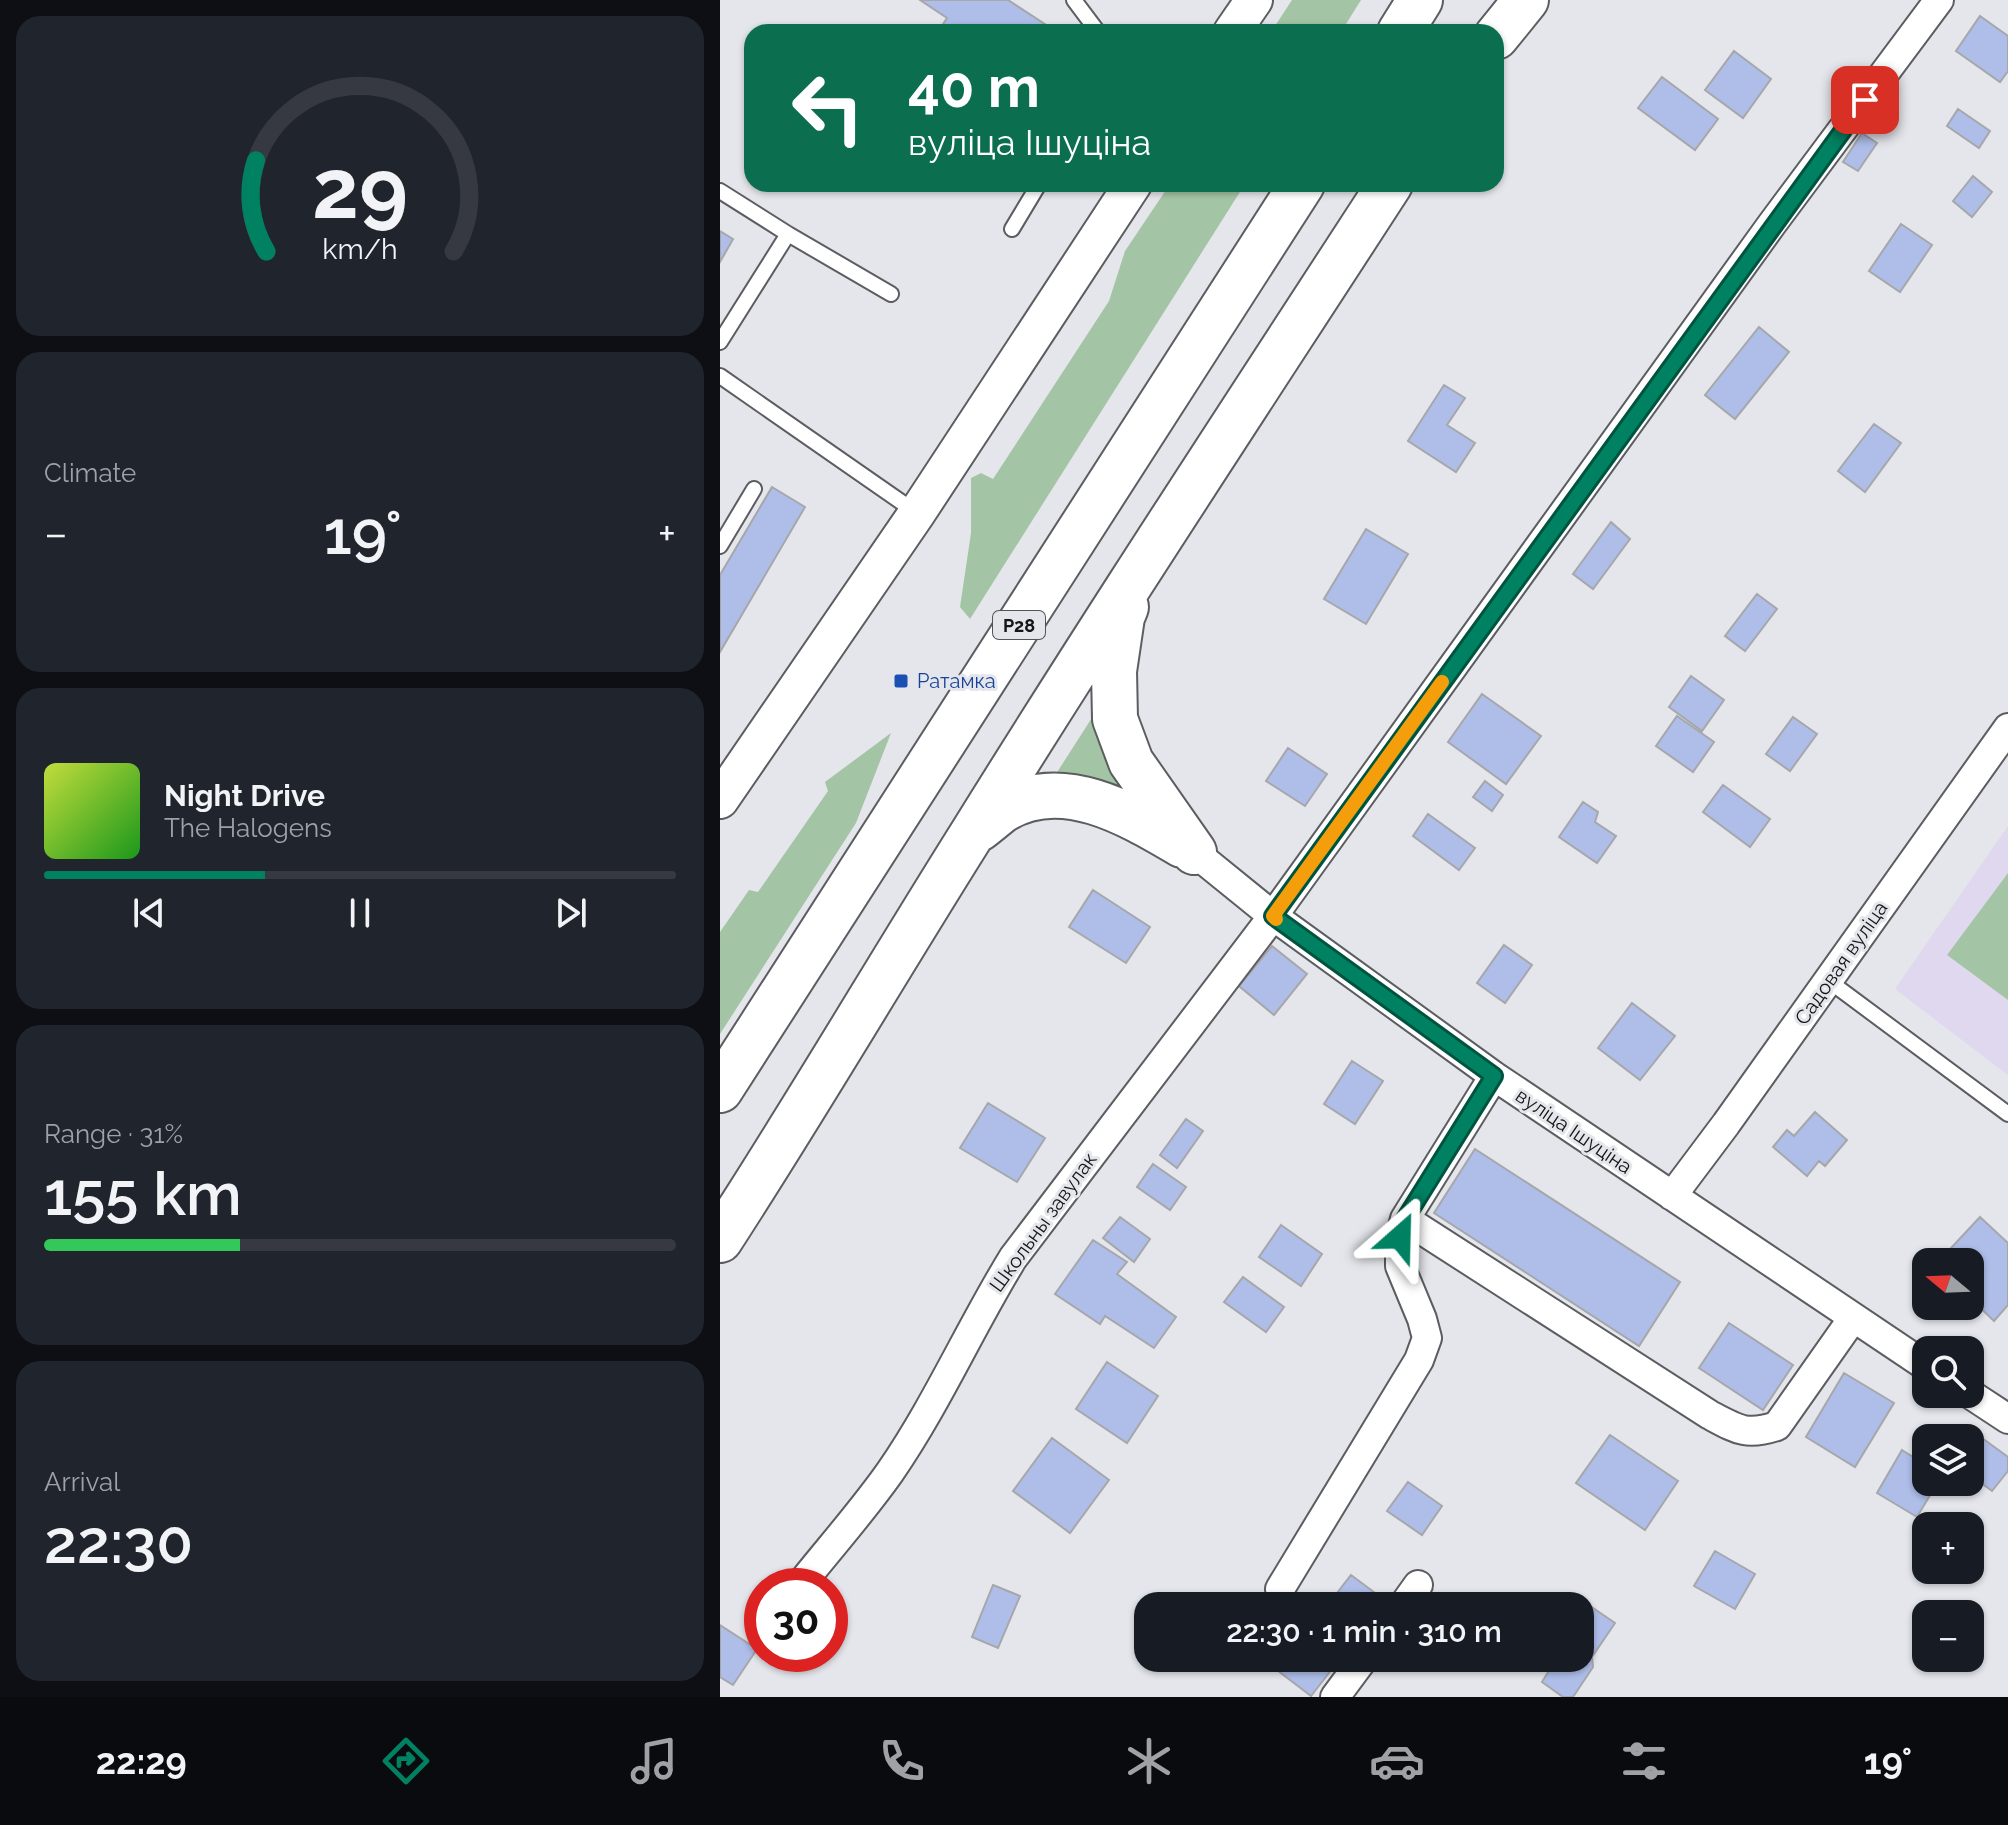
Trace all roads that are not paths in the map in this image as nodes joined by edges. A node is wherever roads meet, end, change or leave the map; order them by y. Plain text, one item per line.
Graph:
1 (1074, 0) edge
2 (1254, 0) edge
3 (1420, 0) edge
4 (1506, 0) edge
5 (1526, 0) edge
6 (1939, 0) edge
7 (1092, 24) edge
8 (1238, 24) edge
9 (1405, 24) edge
10 (1491, 24) edge
11 (1504, 27) edge
12 (720, 191) edge
13 (1034, 192) edge
14 (1128, 192) edge
15 (1297, 192) edge
16 (1385, 192) edge
17 (1012, 229) dead end
18 (788, 234) junction
19 (891, 294) dead end
20 (720, 342) edge
21 (720, 376) edge
22 (754, 489) dead end
23 (917, 513) junction
24 (720, 546) edge
25 (1143, 562) junction
26 (2008, 728) edge
27 (720, 799) edge
28 (971, 836) junction
29 (1194, 852) junction
30 (1273, 916) junction
31 (1829, 981) junction
32 (1494, 1076) junction
33 (725, 1079) edge
34 (2008, 1114) edge
35 (1672, 1196) junction
36 (1405, 1219) junction
37 (720, 1240) edge
38 (1853, 1318) junction
39 (1912, 1357) edge
40 (1984, 1403) edge
41 (2008, 1419) edge
42 (814, 1568) edge
43 (1280, 1589) dead end
44 (1354, 1672) edge
45 (1335, 1697) edge

1 - 7 lane
2 - 8 street
3 - 9 highway
4 - 10 highway
5 - 11 highway
6 - 30 street
12 - 18 lane
13 - 17 lane
14 - 23 street
15 - 33 highway, Р28
16 - 25 highway
18 - 19 lane
18 - 20 lane
21 - 23 lane
22 - 24 lane
23 - 27 street
25 - 28 highway
25 - 29 highway
26 - 31 street, Садовая вуліца
28 - 29 highway
28 - 37 highway
29 - 30 street, вуліца Ішуціна
30 - 32 street, вуліца Ішуціна
30 - 42 street, Школьны завулак
31 - 34 lane
31 - 35 street, Садовая вуліца
32 - 35 street, вуліца Ішуціна
32 - 36 street
35 - 38 street, вуліца Ішуціна
36 - 38 street
36 - 43 street
38 - 39 street, вуліца Ішуціна
40 - 41 street
44 - 45 street

